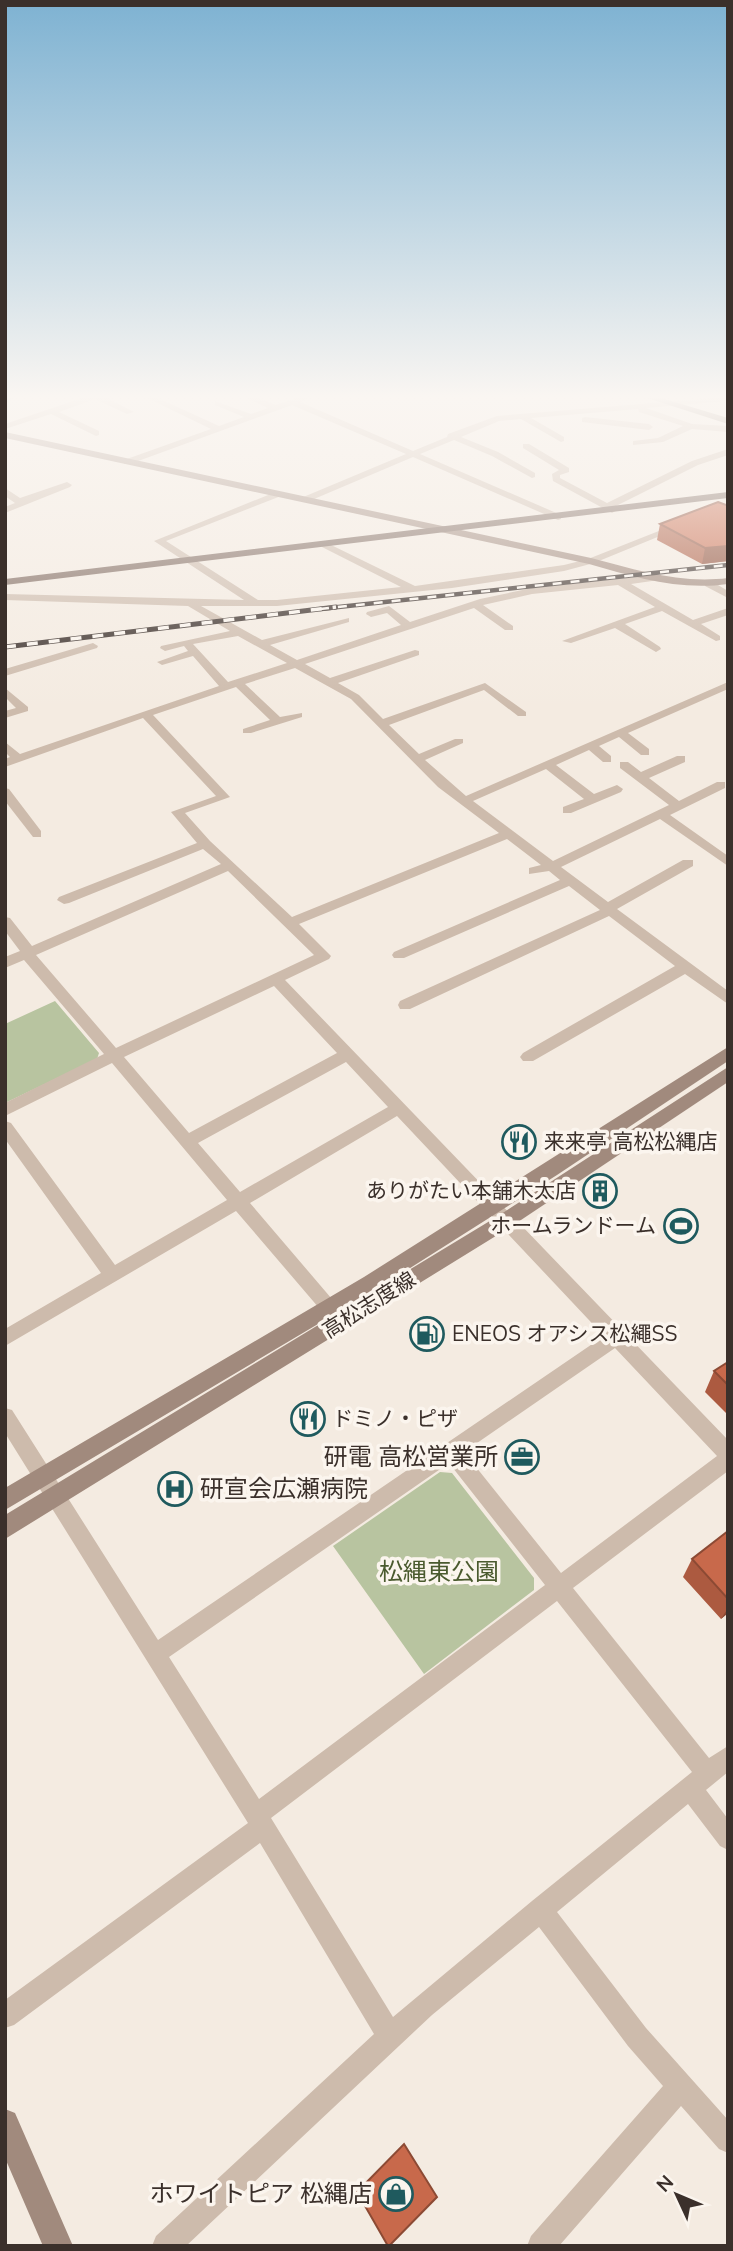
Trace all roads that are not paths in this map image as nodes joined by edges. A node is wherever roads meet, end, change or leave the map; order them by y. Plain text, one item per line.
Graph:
1 (15, 499) edge
2 (27, 499) edge
3 (265, 499) edge
4 (304, 499) edge
5 (517, 499) edge
6 (544, 499) edge
7 (592, 499) edge
8 (628, 499) edge
9 (694, 499) edge
10 (19, 502) junction
11 (610, 509) junction
12 (5, 510) edge
13 (576, 514) junction
14 (558, 517) junction
15 (685, 524) edge
16 (445, 530) junction
17 (325, 545) junction
18 (189, 560) junction
19 (592, 561) junction
20 (655, 578) junction
21 (619, 581) junction
22 (728, 581) edge
23 (5, 582) edge
24 (709, 584) junction
25 (413, 589) junction
26 (728, 595) edge
27 (5, 597) edge
28 (188, 604) junction
29 (257, 604) junction
30 (476, 604) junction
31 (664, 607) junction
32 (728, 611) edge
33 (371, 614) dead end
34 (345, 620) dead end
35 (617, 624) junction
36 (692, 624) junction
37 (408, 627) junction
38 (509, 628) dead end
39 (241, 632) junction
40 (716, 638) junction
41 (567, 641) dead end
42 (186, 642) junction
43 (261, 643) junction
44 (728, 645) edge
45 (93, 646) dead end
46 (165, 648) dead end
47 (656, 649) dead end
48 (195, 652) junction
49 (415, 653) dead end
50 (162, 662) dead end
51 (298, 665) junction
52 (5, 673) edge
53 (328, 682) junction
54 (728, 685) edge
55 (233, 686) junction
56 (5, 691) edge
57 (522, 714) dead end
58 (147, 715) junction
59 (298, 715) dead end
60 (5, 716) edge
61 (277, 721) junction
62 (383, 723) junction
63 (247, 731) dead end
64 (620, 732) junction
65 (459, 740) dead end
66 (5, 745) edge
67 (590, 746) junction
68 (645, 752) dead end
69 (419, 758) junction
70 (607, 759) dead end
71 (681, 759) dead end
72 (11, 761) edge
73 (547, 764) junction
74 (624, 765) dead end
75 (640, 777) junction
76 (721, 785) dead end
77 (617, 789) dead end
78 (5, 792) edge
79 (592, 799) junction
80 (464, 801) junction
81 (677, 805) junction
82 (567, 810) dead end
83 (659, 813) junction
84 (37, 834) dead end
85 (508, 834) junction
86 (205, 844) junction
87 (728, 844) edge
88 (713, 851) junction
89 (728, 862) edge
90 (688, 863) dead end
91 (230, 865) junction
92 (553, 866) junction
93 (534, 871) dead end
94 (571, 880) junction
95 (64, 900) dead end
96 (610, 909) junction
97 (5, 921) edge
98 (290, 923) junction
99 (28, 953) junction
100 (399, 955) dead end
101 (5, 962) edge
102 (685, 967) junction
103 (277, 980) junction
104 (728, 980) edge
105 (714, 988) junction
106 (728, 999) edge
107 (405, 1005) dead end
108 (728, 1053) edge
109 (348, 1054) junction
110 (115, 1055) junction
111 (528, 1057) dead end
112 (728, 1073) edge
113 (400, 1107) junction
114 (5, 1110) edge
115 (5, 1127) edge
116 (188, 1141) junction
117 (238, 1200) junction
118 (499, 1214) junction
119 (112, 1275) junction
120 (335, 1314) junction
121 (616, 1337) junction
122 (5, 1338) edge
123 (5, 1416) edge
124 (451, 1451) junction
125 (728, 1457) edge
126 (43, 1478) junction
127 (55, 1498) junction
128 (5, 1500) edge
129 (5, 1528) edge
130 (559, 1587) junction
131 (154, 1655) junction
132 (728, 1757) edge
133 (698, 1780) junction
134 (260, 1820) junction
135 (728, 1838) edge
136 (540, 1909) junction
137 (5, 2016) edge
138 (390, 2036) junction
139 (681, 2086) junction
140 (5, 2123) edge
141 (728, 2140) edge
142 (58, 2246) edge
143 (166, 2246) edge
144 (541, 2246) edge

1 - 10 street
2 - 10 street
3 - 18 street
4 - 16 main road
5 - 14 street
6 - 13 street
7 - 11 street
8 - 11 street
9 - 11 main road
10 - 12 street
11 - 13 main road
13 - 14 main road
14 - 16 main road
15 - 19 street
16 - 17 main road
16 - 19 main road
17 - 18 main road
17 - 25 street
18 - 23 main road
18 - 29 street
19 - 20 main road
19 - 25 street
20 - 21 street
20 - 24 main road
21 - 30 street
21 - 31 street
22 - 24 main road
24 - 26 street
25 - 29 street
27 - 28 street
28 - 29 street
28 - 39 street
30 - 37 street
30 - 38 street
31 - 35 street
31 - 36 street
31 - 40 street
32 - 36 street
33 - 37 street
34 - 43 street
35 - 41 street
35 - 47 street
36 - 40 street
37 - 51 street
39 - 42 street
39 - 43 street
40 - 44 street
42 - 46 street
42 - 48 street
43 - 51 street
45 - 52 street
48 - 50 street
48 - 55 street
49 - 53 street
51 - 53 street
51 - 55 street
53 - 62 street
54 - 64 street
55 - 58 street
55 - 61 street
56 - 60 street
57 - 62 street
58 - 72 street
58 - 86 street
59 - 61 street
61 - 63 street
62 - 69 street
64 - 67 street
64 - 68 street
65 - 69 street
66 - 72 street
67 - 70 street
67 - 73 street
69 - 80 street
71 - 75 street
73 - 79 street
73 - 80 street
74 - 75 street
75 - 81 street
76 - 81 street
77 - 79 street
78 - 84 street
79 - 82 street
80 - 85 street
81 - 83 street
83 - 88 street
83 - 92 street
85 - 92 street
85 - 98 street
86 - 91 street
86 - 95 street
87 - 88 street
88 - 89 street
90 - 96 street
91 - 98 street
91 - 99 street
92 - 93 street
92 - 94 street
94 - 96 street
94 - 100 street
96 - 102 street
96 - 107 street
97 - 99 street
98 - 103 street
99 - 101 street
99 - 110 street
102 - 105 street
102 - 111 street
103 - 109 street
103 - 110 street
104 - 105 street
105 - 106 street
108 - 118 main road, 高松志度線
109 - 113 street
109 - 116 street
110 - 114 street
110 - 116 street
112 - 118 main road, 高松志度線
113 - 117 street
113 - 118 street
115 - 119 street
116 - 117 street
117 - 119 street
117 - 120 street
118 - 120 main road, 高松志度線
118 - 121 street
119 - 122 street
120 - 126 main road, 高松志度線
120 - 127 main road, 高松志度線
121 - 124 street
121 - 125 street
123 - 126 street
124 - 130 street
124 - 131 street
125 - 130 street
126 - 127 street
126 - 128 main road, 高松志度線
127 - 129 main road, 高松志度線
127 - 131 street
130 - 133 street
130 - 134 street
131 - 134 street
132 - 133 street
133 - 135 street
133 - 136 street
134 - 137 street
134 - 138 street
136 - 138 street
136 - 139 street
138 - 143 street
139 - 141 street
139 - 144 street
140 - 142 main road

